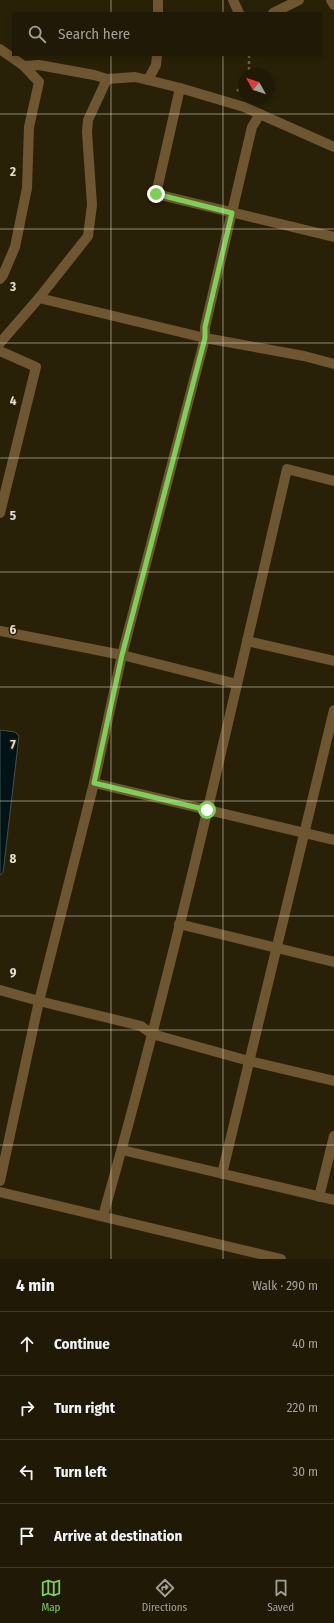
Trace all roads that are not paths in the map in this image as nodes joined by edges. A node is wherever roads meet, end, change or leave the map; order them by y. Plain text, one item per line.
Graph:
1 (158, 0) edge
2 (233, 0) edge
3 (299, 0) edge
4 (331, 0) edge
5 (334, 5) edge
6 (158, 12) edge
7 (238, 12) edge
8 (275, 12) edge
9 (2, 54) edge
10 (157, 56) edge
11 (24, 66) junction
12 (107, 79) junction
13 (148, 80) junction
14 (180, 88) junction
15 (260, 114) junction
16 (334, 147) edge
17 (232, 213) junction
18 (334, 238) edge
19 (4, 262) edge
20 (0, 279) edge
21 (39, 298) junction
22 (205, 338) junction
23 (0, 343) edge
24 (0, 351) edge
25 (334, 364) edge
26 (334, 481) edge
27 (0, 513) edge
28 (0, 631) edge
29 (247, 641) junction
30 (122, 655) junction
31 (334, 661) edge
32 (237, 684) junction
33 (334, 710) edge
34 (94, 783) junction
35 (207, 810) junction
36 (304, 833) junction
37 (334, 840) edge
38 (179, 924) junction
39 (276, 948) junction
40 (334, 962) edge
41 (0, 990) edge
42 (39, 1001) junction
43 (152, 1034) junction
44 (249, 1061) junction
45 (334, 1081) edge
46 (334, 1136) edge
47 (122, 1150) junction
48 (222, 1174) junction
49 (0, 1181) edge
50 (0, 1192) edge
51 (319, 1197) junction
52 (334, 1200) edge
53 (103, 1216) junction
54 (281, 1259) edge

1 - 6 street
2 - 7 street
3 - 8 street
4 - 5 street
9 - 11 street
10 - 13 street
11 - 12 street
11 - 19 street
12 - 13 street
12 - 21 street
13 - 14 street
14 - 15 street
14 - 17 street
15 - 16 street
15 - 17 street
17 - 18 street
17 - 22 street
19 - 20 street
21 - 22 street
21 - 23 street
22 - 25 street
22 - 30 street
24 - 27 street
26 - 29 street
28 - 30 street
29 - 31 street
29 - 32 street
30 - 32 street
30 - 34 street
32 - 35 street
33 - 36 street
34 - 35 street
34 - 42 street
35 - 36 street
35 - 38 street
36 - 37 street
36 - 39 street
38 - 39 street
38 - 43 street
39 - 40 street
39 - 44 street
41 - 42 street
42 - 43 street
42 - 49 street
43 - 44 street
43 - 47 street
44 - 45 street
44 - 48 street
46 - 51 street
47 - 48 street
47 - 53 street
48 - 51 street
50 - 53 street
51 - 52 street
53 - 54 street

